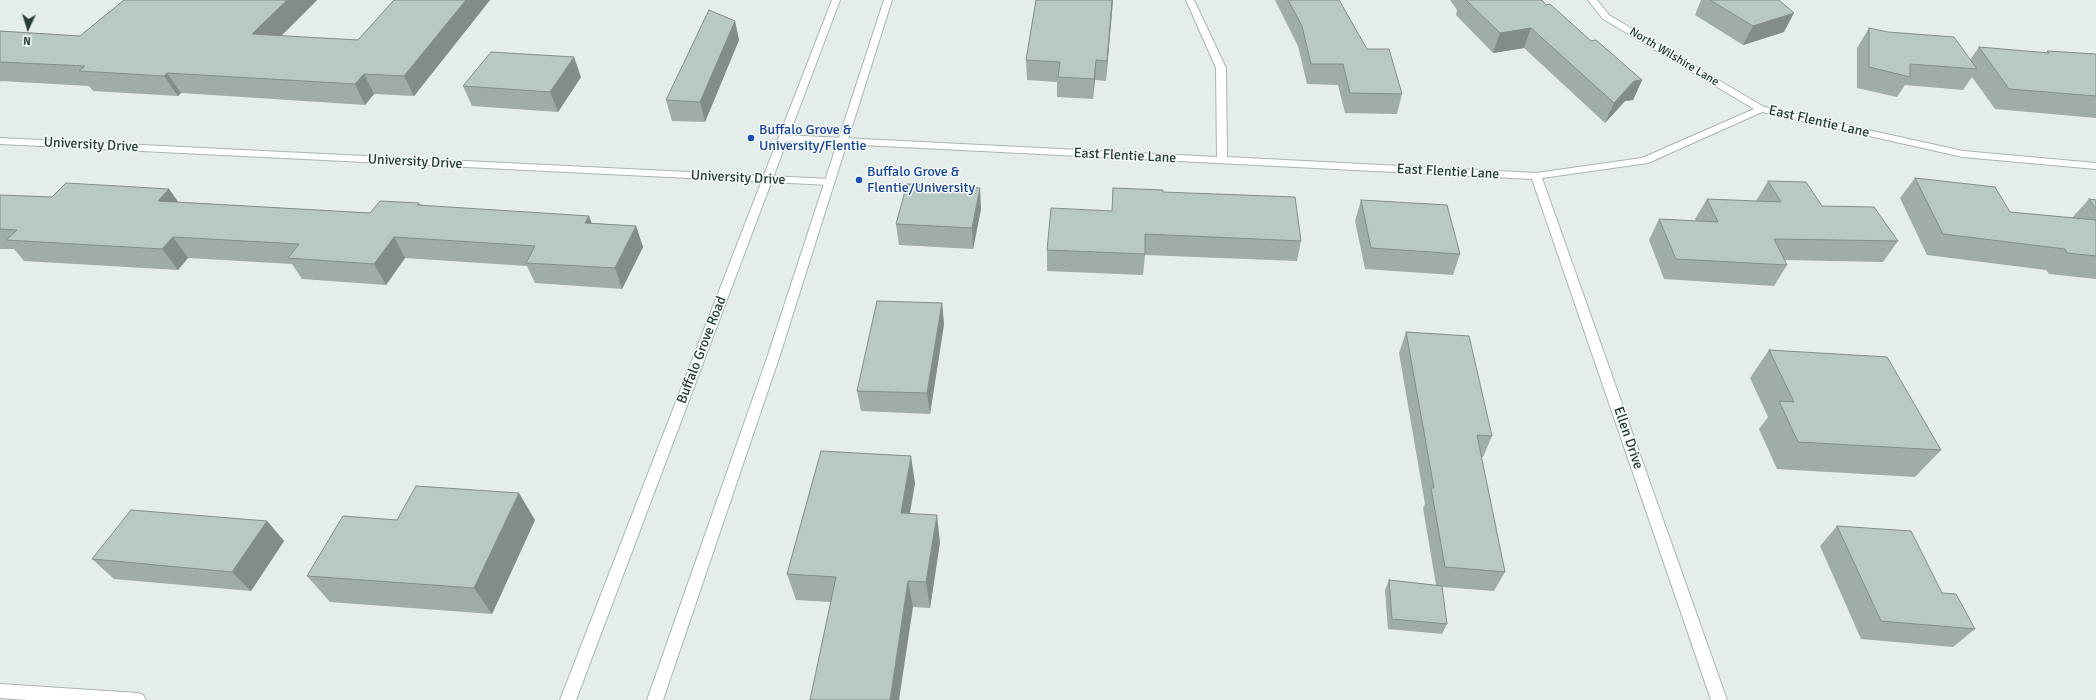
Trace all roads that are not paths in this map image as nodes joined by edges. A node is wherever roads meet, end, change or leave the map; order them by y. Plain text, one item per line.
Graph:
1 (836, 0) edge
2 (888, 0) edge
3 (1190, 0) edge
4 (1592, 0) edge
5 (1761, 109) junction
6 (784, 138) junction
7 (843, 140) junction
8 (0, 141) edge
9 (1222, 161) junction
10 (2096, 166) edge
11 (1536, 176) junction
12 (768, 180) junction
13 (830, 182) junction
14 (0, 691) edge
15 (138, 700) edge
16 (568, 700) edge
17 (655, 700) edge
18 (1719, 700) edge

1 - 6 street, Buffalo Grove Road
2 - 7 street
3 - 9 street
4 - 5 street, North Wilshire Lane
5 - 10 street, East Flentie Lane
5 - 11 street, East Flentie Lane
6 - 7 street, East Flentie Lane
6 - 12 street, Buffalo Grove Road
7 - 9 street, East Flentie Lane
7 - 13 street
8 - 12 street, University Drive
9 - 11 street, East Flentie Lane
11 - 18 street, Ellen Drive
12 - 13 street, University Drive
12 - 16 street, Buffalo Grove Road
13 - 17 street
14 - 15 street

